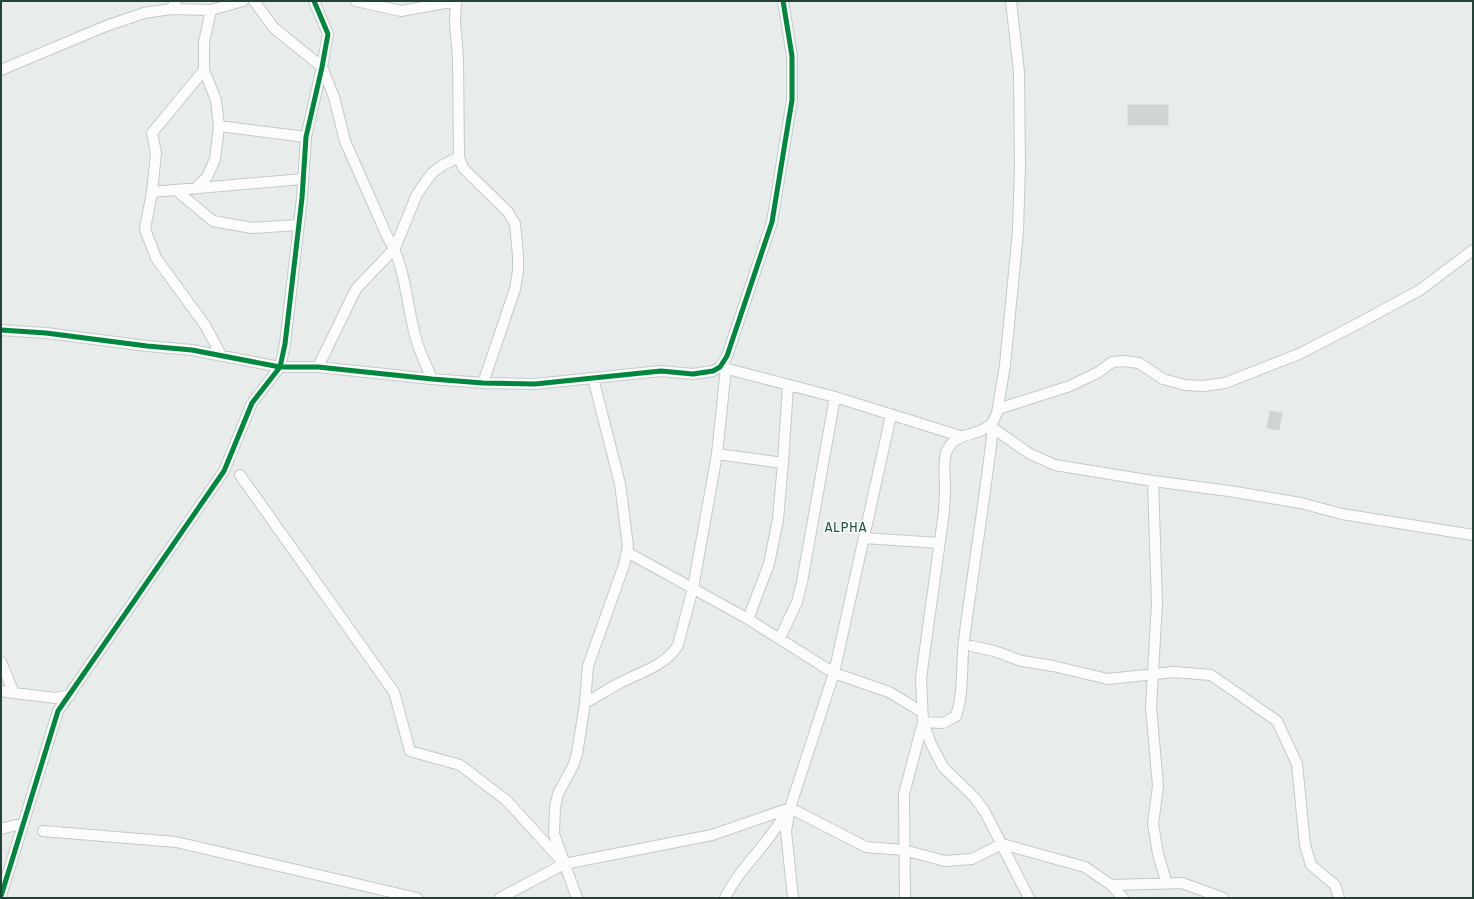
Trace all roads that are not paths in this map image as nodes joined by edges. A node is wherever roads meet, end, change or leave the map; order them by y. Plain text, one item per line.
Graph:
1 (243, 1) edge
2 (254, 1) edge
3 (314, 1) edge
4 (356, 1) edge
5 (456, 1) edge
6 (783, 1) edge
7 (1011, 1) edge
8 (174, 5) edge
9 (211, 10) junction
10 (322, 66) junction
11 (1, 70) edge
12 (204, 70) junction
13 (219, 126) junction
14 (306, 137) junction
15 (459, 157) junction
16 (303, 179) junction
17 (195, 189) junction
18 (178, 191) junction
19 (152, 192) junction
20 (298, 225) junction
21 (395, 248) junction
22 (1473, 250) edge
23 (1, 330) edge
24 (221, 355) junction
25 (280, 366) junction
26 (318, 367) junction
27 (723, 368) junction
28 (593, 378) junction
29 (432, 380) junction
30 (483, 383) junction
31 (788, 385) junction
32 (835, 398) junction
33 (998, 409) junction
34 (891, 415) junction
35 (991, 427) junction
36 (960, 436) junction
37 (717, 454) junction
38 (783, 463) junction
39 (240, 475) dead end
40 (1154, 481) junction
41 (1473, 535) edge
42 (864, 538) junction
43 (939, 543) junction
44 (627, 552) junction
45 (693, 588) junction
46 (748, 619) junction
47 (780, 638) junction
48 (972, 646) dead end
49 (1, 662) edge
50 (834, 673) junction
51 (1153, 675) junction
52 (1, 691) edge
53 (14, 693) junction
54 (70, 695) junction
55 (585, 703) junction
56 (923, 717) junction
57 (790, 808) junction
58 (24, 823) junction
59 (1, 828) edge
60 (43, 831) dead end
61 (1002, 844) junction
62 (908, 851) junction
63 (564, 864) junction
64 (1167, 884) junction
65 (1111, 885) junction
66 (1, 896) edge
67 (417, 898) edge
68 (500, 898) edge
69 (577, 898) edge
70 (725, 898) edge
71 (792, 898) edge
72 (905, 898) edge
73 (1029, 898) edge
74 (1123, 898) edge
75 (1223, 898) edge
76 (1339, 898) edge

1 - 9 street
2 - 10 street
3 - 10 street
4 - 5 street
5 - 15 street
6 - 27 street
7 - 33 street
8 - 9 street
8 - 11 street
9 - 12 street
10 - 14 street
10 - 21 street
12 - 13 street
12 - 19 street
13 - 14 street
13 - 17 street
14 - 16 street
15 - 21 street
15 - 30 street
16 - 17 street
16 - 20 street
17 - 18 street
18 - 19 street
18 - 20 street
19 - 24 street
20 - 25 street
21 - 26 street
21 - 29 street
22 - 33 street
23 - 24 street
24 - 25 street
25 - 26 street
25 - 54 street
26 - 29 street
27 - 28 street
27 - 31 street
27 - 37 street
28 - 30 street
28 - 44 street
29 - 30 street
31 - 32 street
31 - 38 street
32 - 34 street
32 - 47 street
33 - 35 street
34 - 36 street
34 - 42 street
35 - 36 street
35 - 40 street
35 - 56 street
36 - 43 street
37 - 38 street
37 - 45 street
38 - 46 street
39 - 63 street
40 - 41 street
40 - 51 street
42 - 43 street
42 - 50 street
43 - 56 street
44 - 45 street
44 - 55 street
45 - 46 street
45 - 55 street
46 - 47 street
47 - 50 street
48 - 51 street
49 - 53 street
50 - 56 street
50 - 57 street
51 - 64 street
51 - 76 street
52 - 53 street
53 - 54 street
54 - 58 street
55 - 63 street
56 - 61 street
56 - 62 street
57 - 62 street
57 - 63 street
57 - 70 street
57 - 71 street
58 - 59 street
58 - 66 street
60 - 67 street
61 - 62 street
61 - 65 street
61 - 73 street
62 - 72 street
63 - 68 street
63 - 69 street
64 - 65 street
64 - 75 street
65 - 74 street

